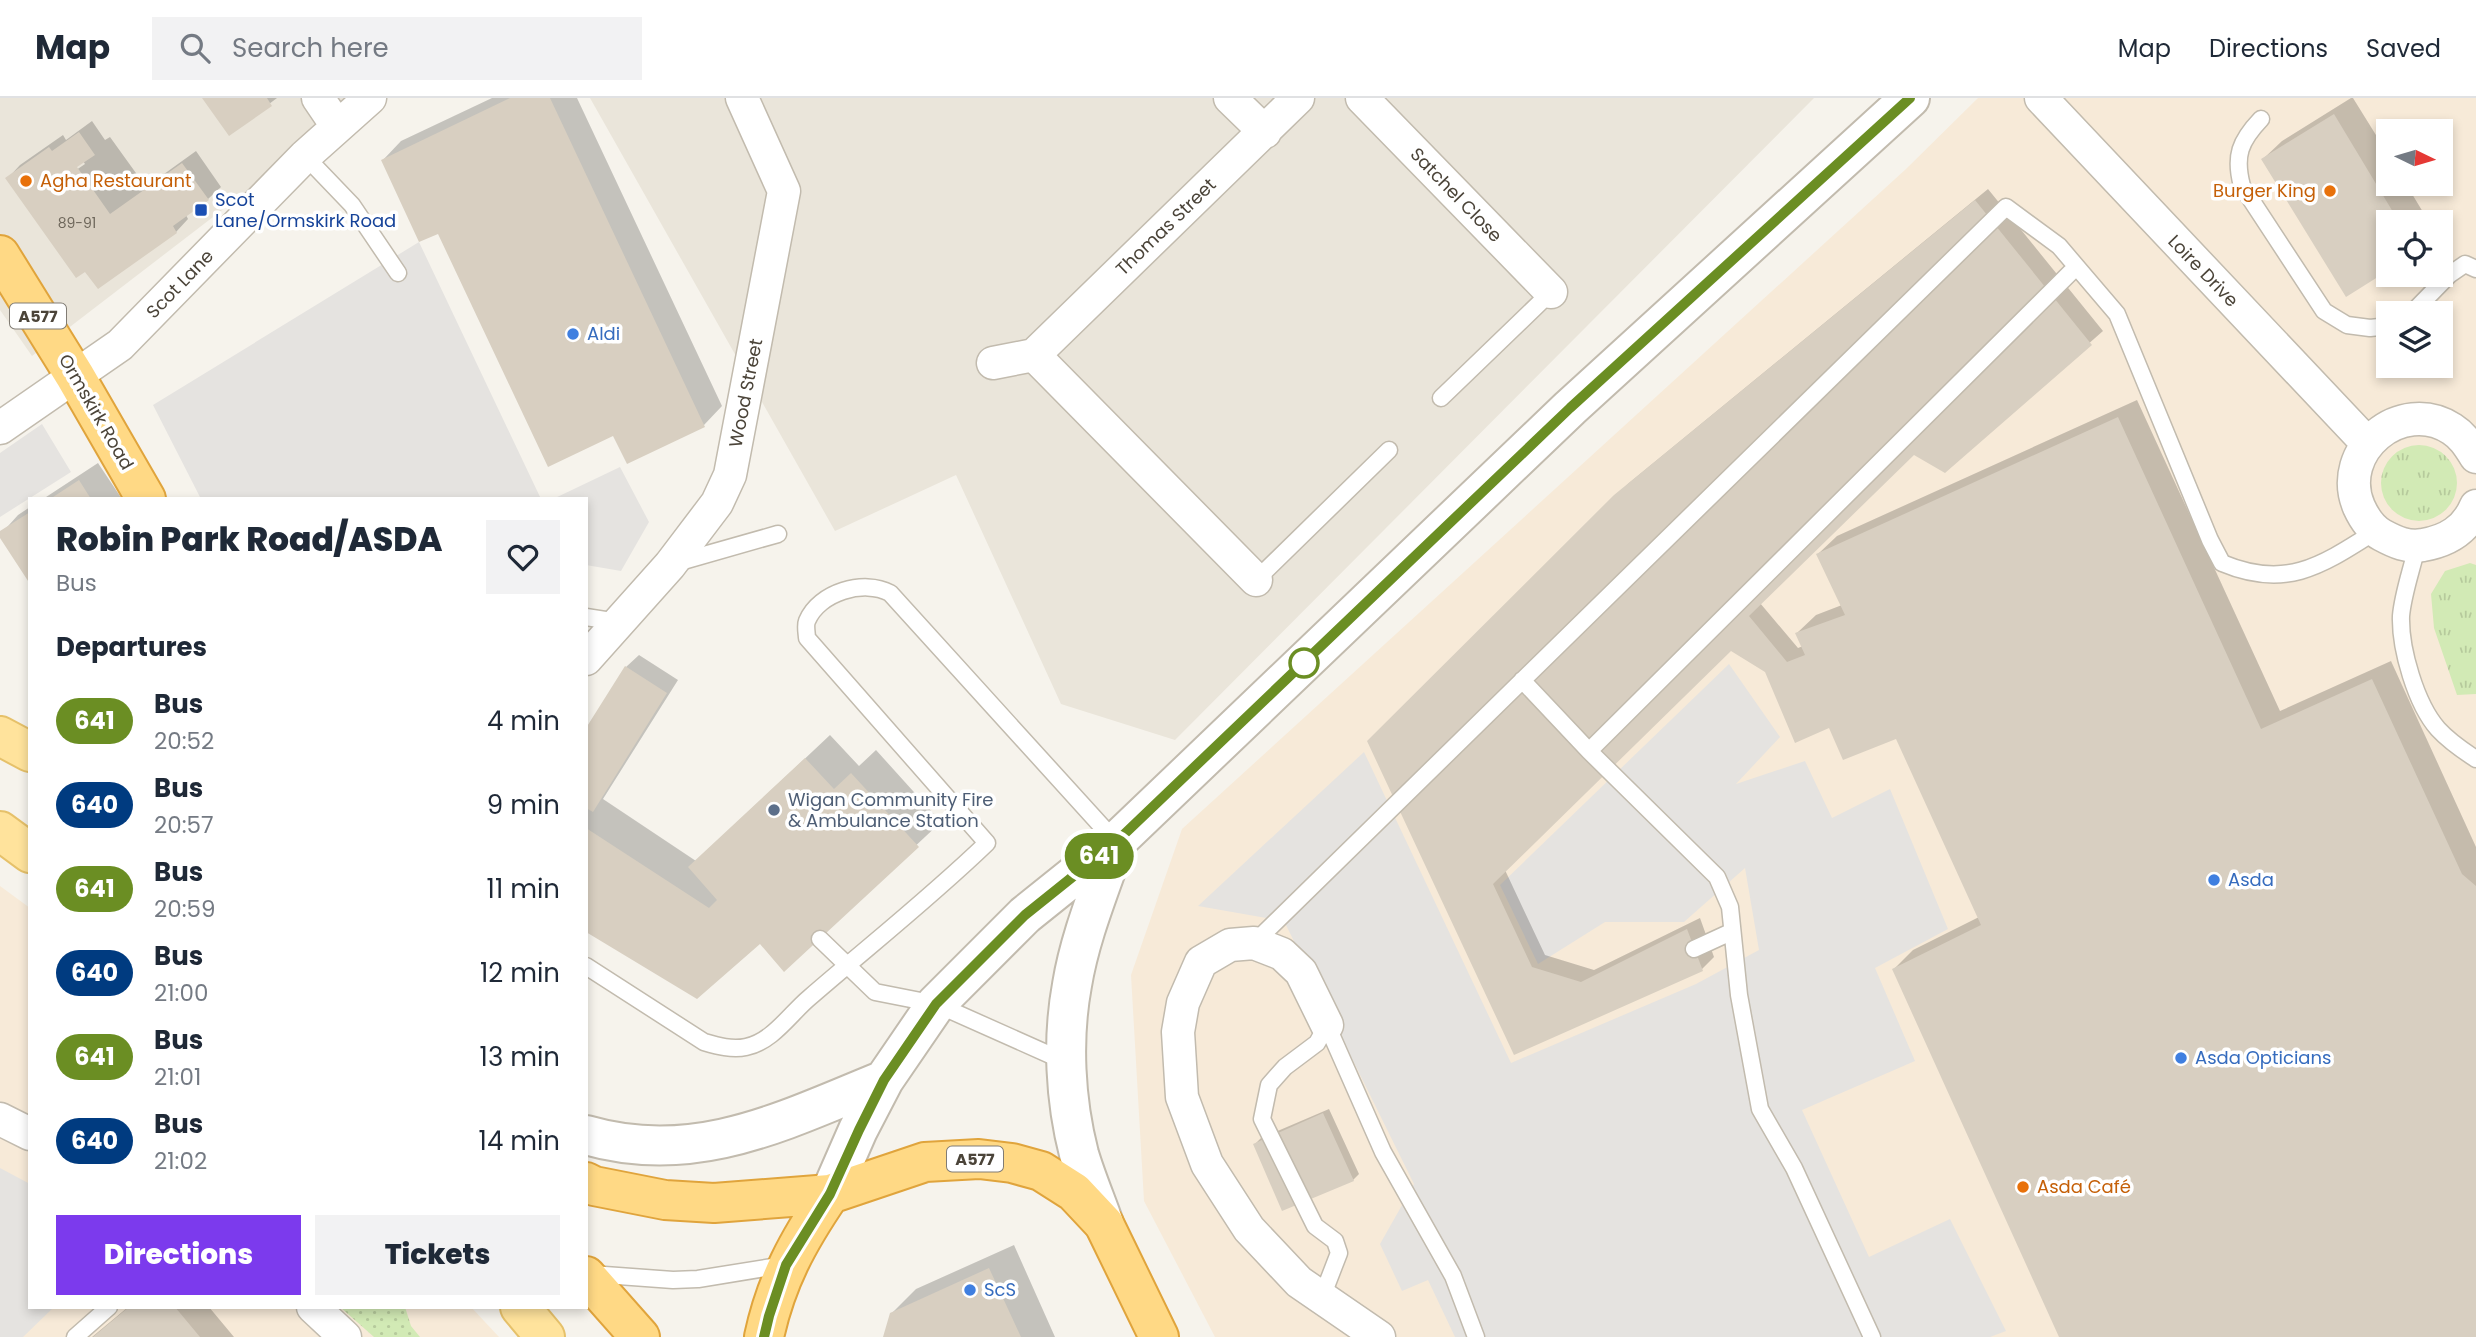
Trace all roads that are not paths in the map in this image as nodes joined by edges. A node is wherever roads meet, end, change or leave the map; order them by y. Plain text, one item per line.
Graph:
1 (318, 98) edge
2 (370, 98) edge
3 (742, 98) edge
4 (1230, 98) edge
5 (1298, 98) edge
6 (1362, 98) edge
7 (1910, 98) edge
8 (2041, 98) edge
9 (2261, 119) dead end
10 (337, 126) junction
11 (1265, 132) junction
12 (305, 156) junction
13 (0, 255) edge
14 (2470, 266) edge
15 (2076, 267) junction
16 (398, 273) dead end
17 (1551, 292) joint
18 (2424, 301) edge
19 (2376, 327) edge
20 (1034, 355) junction
21 (993, 363) dead end
22 (75, 376) junction
23 (1441, 398) dead end
24 (0, 428) edge
25 (2473, 440) edge
26 (2367, 443) junction
27 (1389, 450) dead end
28 (145, 497) edge
29 (2475, 513) edge
30 (2376, 531) junction
31 (778, 534) dead end
32 (2417, 546) junction
33 (670, 565) junction
34 (1256, 580) joint
35 (588, 617) edge
36 (618, 622) junction
37 (589, 655) edge
38 (1522, 680) junction
39 (28, 727) edge
40 (0, 729) edge
41 (0, 736) edge
42 (28, 751) edge
43 (1589, 751) junction
44 (2476, 759) edge
45 (0, 831) edge
46 (1116, 842) junction
47 (28, 852) edge
48 (1731, 932) junction
49 (820, 939) dead end
50 (1254, 943) junction
51 (1695, 949) dead end
52 (588, 966) edge
53 (847, 966) junction
54 (936, 1004) junction
55 (1327, 1025) junction
56 (1066, 1062) junction
57 (884, 1080) junction
58 (0, 1119) edge
59 (28, 1133) edge
60 (588, 1136) edge
61 (588, 1183) edge
62 (830, 1194) junction
63 (1104, 1224) junction
64 (786, 1265) junction
65 (588, 1275) edge
66 (588, 1277) edge
67 (1322, 1297) junction
68 (107, 1309) edge
69 (315, 1309) edge
70 (522, 1309) edge
71 (1151, 1329) edge
72 (75, 1337) edge
73 (345, 1337) edge
74 (545, 1337) edge
75 (640, 1337) edge
76 (764, 1337) edge
77 (1379, 1337) edge
78 (1476, 1337) edge
79 (1872, 1337) edge

1 - 10 street
2 - 10 street, Scot Lane
3 - 33 street, Wood Street
4 - 11 street
5 - 11 street, Thomas Street
6 - 17 street, Satchel Close
7 - 46 street
8 - 26 street, Loire Drive
9 - 19 lane
10 - 12 street, Scot Lane
11 - 20 street, Thomas Street
12 - 16 lane
12 - 22 street, Scot Lane
13 - 22 highway, Ormskirk Road / A577
14 - 18 lane
15 - 30 lane
15 - 38 lane
15 - 43 lane
17 - 23 lane
20 - 21 street
20 - 34 street
22 - 24 street, Scot Lane
22 - 28 highway, Ormskirk Road / A577
25 - 26 street
26 - 30 street
27 - 34 lane
29 - 32 street
30 - 32 street
31 - 33 lane
32 - 44 lane
33 - 36 street, Wood Street
35 - 36 lane
36 - 37 street, Wood Street
38 - 43 lane
38 - 50 lane
39 - 40 main road
41 - 42 main road
43 - 48 lane
45 - 47 main road
46 - 53 lane
46 - 54 street
46 - 56 street
48 - 51 lane
48 - 79 lane
49 - 53 lane
50 - 55 street
50 - 67 street
52 - 53 lane
53 - 54 lane
54 - 56 lane
54 - 57 street
55 - 67 lane
55 - 78 lane
56 - 63 street
57 - 60 street
57 - 62 street
58 - 59 street
61 - 62 highway, A577
62 - 63 highway, A577
62 - 64 highway
63 - 71 highway, A577
64 - 65 lane
64 - 76 highway
66 - 75 highway
67 - 77 street
68 - 72 lane
69 - 73 street
70 - 74 main road

